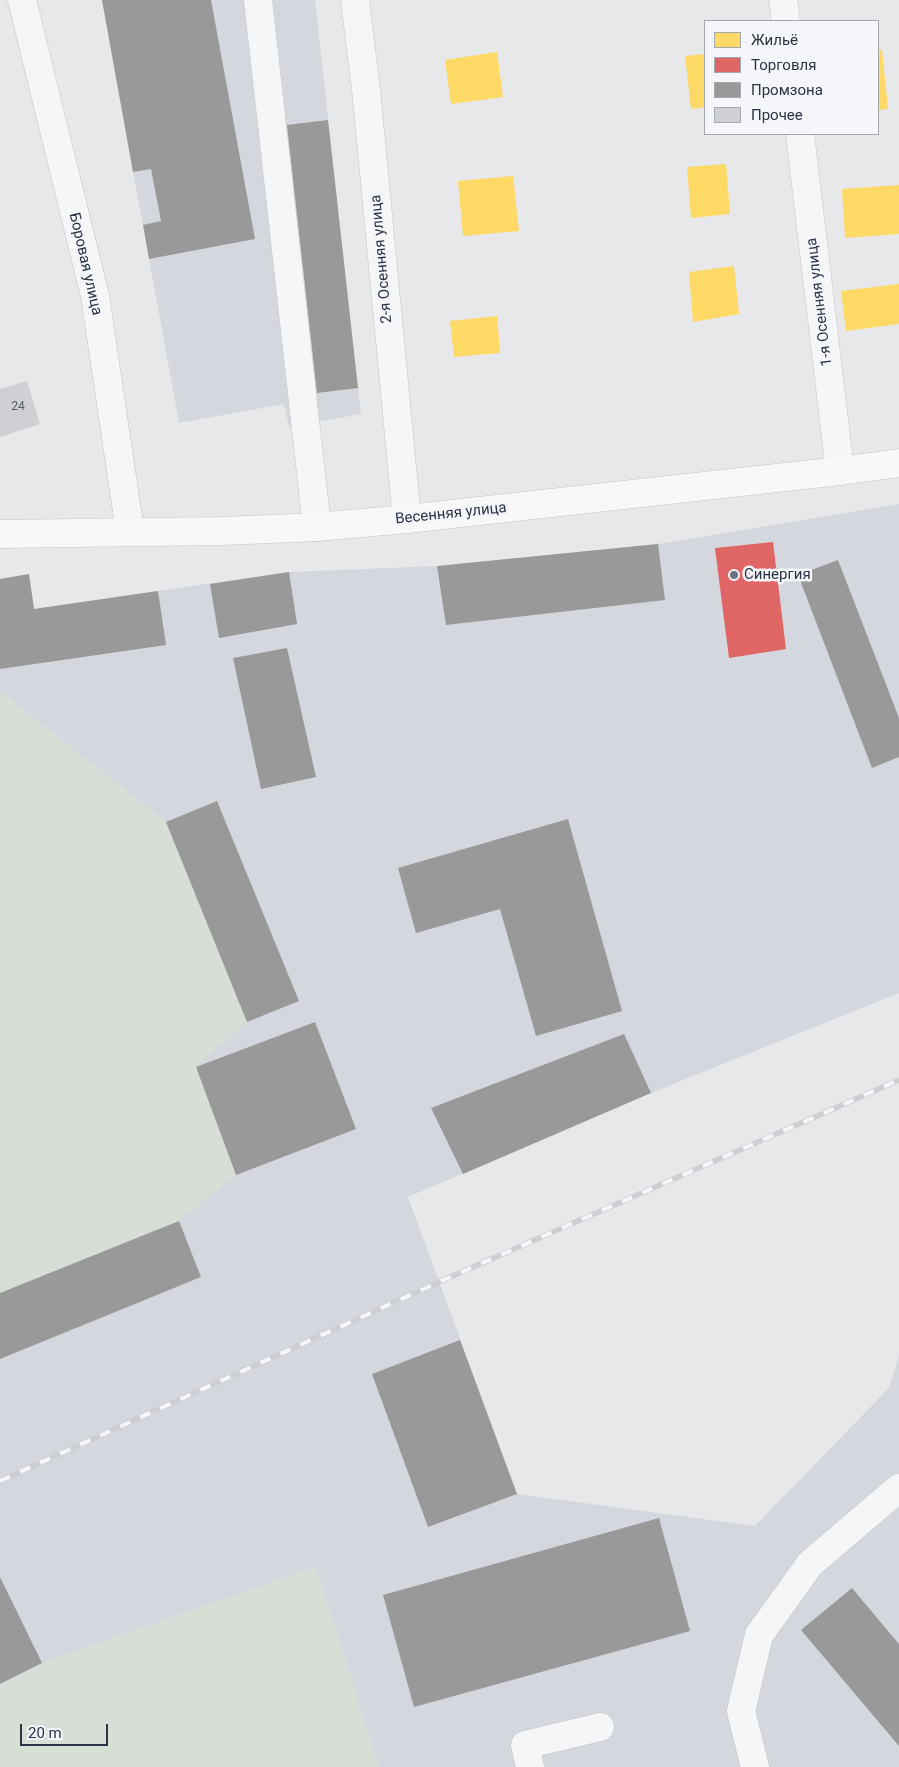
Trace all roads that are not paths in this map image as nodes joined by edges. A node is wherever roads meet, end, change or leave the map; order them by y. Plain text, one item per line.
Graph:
1 (22, 0) edge
2 (258, 0) edge
3 (355, 0) edge
4 (783, 0) edge
5 (786, 20) edge
6 (800, 135) edge
7 (899, 463) edge
8 (840, 471) junction
9 (407, 519) junction
10 (317, 527) junction
11 (130, 532) junction
12 (0, 534) edge
13 (899, 1488) edge
14 (600, 1727) dead end
15 (530, 1767) edge
16 (755, 1767) edge

1 - 11 street, Боровая улица
2 - 10 street
3 - 9 street, 2-я Осенняя улица
4 - 5 street
6 - 8 street, 1-я Осенняя улица
7 - 8 main road, Весенняя улица
8 - 9 main road, Весенняя улица
9 - 10 main road, Весенняя улица
10 - 11 main road, Весенняя улица
11 - 12 main road, Весенняя улица
13 - 16 street
14 - 15 street

